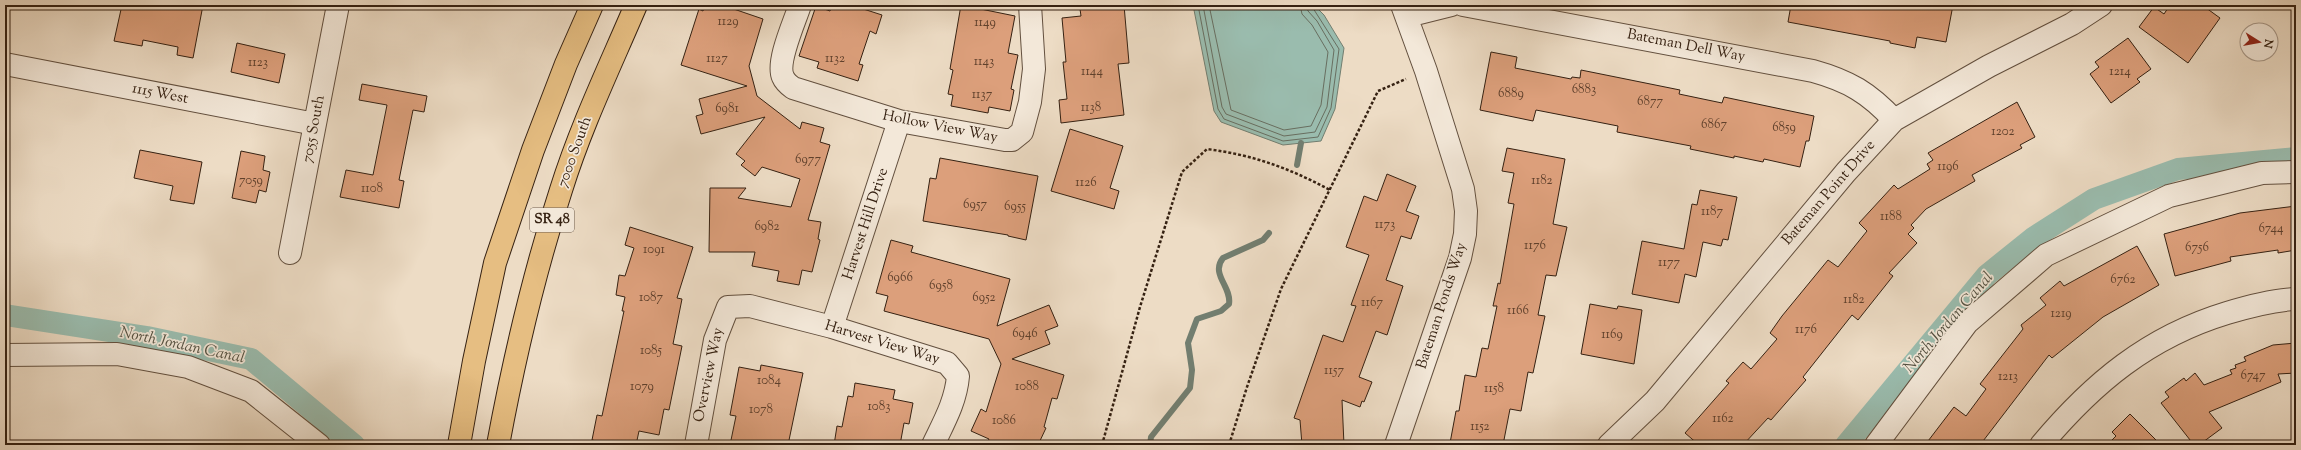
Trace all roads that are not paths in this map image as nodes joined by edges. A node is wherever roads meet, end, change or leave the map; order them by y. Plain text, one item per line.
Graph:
1 (338, 5) edge
2 (592, 5) edge
3 (636, 5) edge
4 (800, 5) edge
5 (1030, 5) edge
6 (1451, 5) edge
7 (1463, 5) edge
8 (2101, 5) edge
9 (1404, 11) edge
10 (5, 64) edge
11 (1894, 120) junction
12 (899, 121) junction
13 (315, 124) junction
14 (2296, 172) edge
15 (290, 253) dead end
16 (2296, 299) edge
17 (728, 307) joint
18 (832, 326) junction
19 (5, 355) edge
20 (319, 445) edge
21 (459, 445) edge
22 (498, 445) edge
23 (696, 445) edge
24 (933, 445) edge
25 (1396, 445) edge
26 (1609, 445) edge
27 (1876, 445) edge
28 (2041, 445) edge

1 - 13 street, 7055 South
2 - 21 main road, SR 48
3 - 22 main road, 7000 South / SR 48
4 - 12 street, Hollow View Way
5 - 12 street, Hollow View Way
6 - 9 street
7 - 11 street, Bateman Dell Way
8 - 11 street, Bateman Point Drive
9 - 25 street, Bateman Ponds Way
10 - 13 street, 1115 West
11 - 26 street, Bateman Point Drive
12 - 18 street, Harvest Hill Drive
13 - 15 street, 7055 South
14 - 27 street
16 - 28 street
17 - 18 street, Harvest View Way
17 - 23 street, Overview Way
18 - 24 street, Harvest View Way
19 - 20 street

